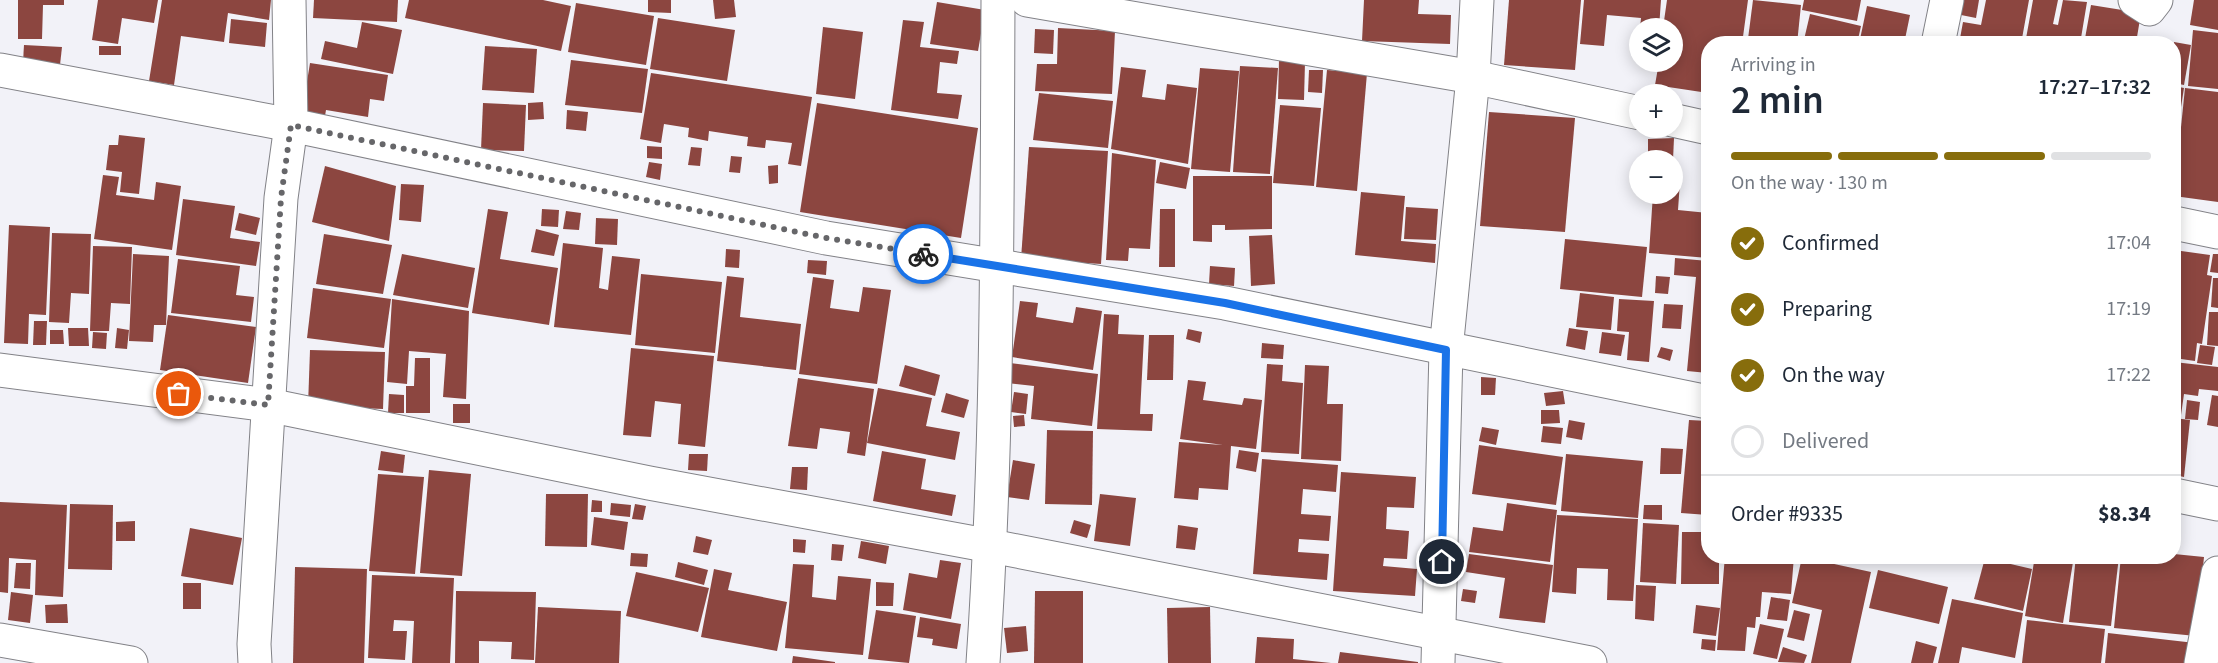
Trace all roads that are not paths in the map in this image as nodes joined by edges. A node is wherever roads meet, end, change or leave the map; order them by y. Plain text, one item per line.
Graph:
1 (289, 0) edge
2 (998, 0) edge
3 (1027, 0) edge
4 (1477, 0) edge
5 (1947, 0) edge
6 (2135, 0) edge
7 (2156, 0) edge
8 (1940, 36) edge
9 (0, 70) edge
10 (1473, 77) junction
11 (1629, 111) edge
12 (1683, 122) edge
13 (291, 125) junction
14 (1701, 126) edge
15 (2181, 224) edge
16 (2218, 232) edge
17 (997, 266) junction
18 (1446, 350) junction
19 (0, 370) edge
20 (1701, 401) edge
21 (268, 405) junction
22 (2181, 496) edge
23 (2218, 504) edge
24 (991, 546) junction
25 (2218, 573) edge
26 (0, 640) edge
27 (1439, 648) edge
28 (131, 663) edge
29 (255, 663) edge
30 (983, 663) edge
31 (1590, 663) edge
32 (2200, 663) edge

1 - 13 street
2 - 17 street
3 - 10 street
4 - 10 street
5 - 8 street
6 - 7 street
9 - 13 street
10 - 11 street
10 - 18 street
12 - 14 street
13 - 17 street
13 - 21 street
15 - 16 street
17 - 18 street
17 - 24 street
18 - 20 street
18 - 27 street
19 - 21 street
21 - 24 street
21 - 29 street
22 - 23 street
24 - 27 street
24 - 30 street
25 - 32 street
26 - 28 street
27 - 31 street

